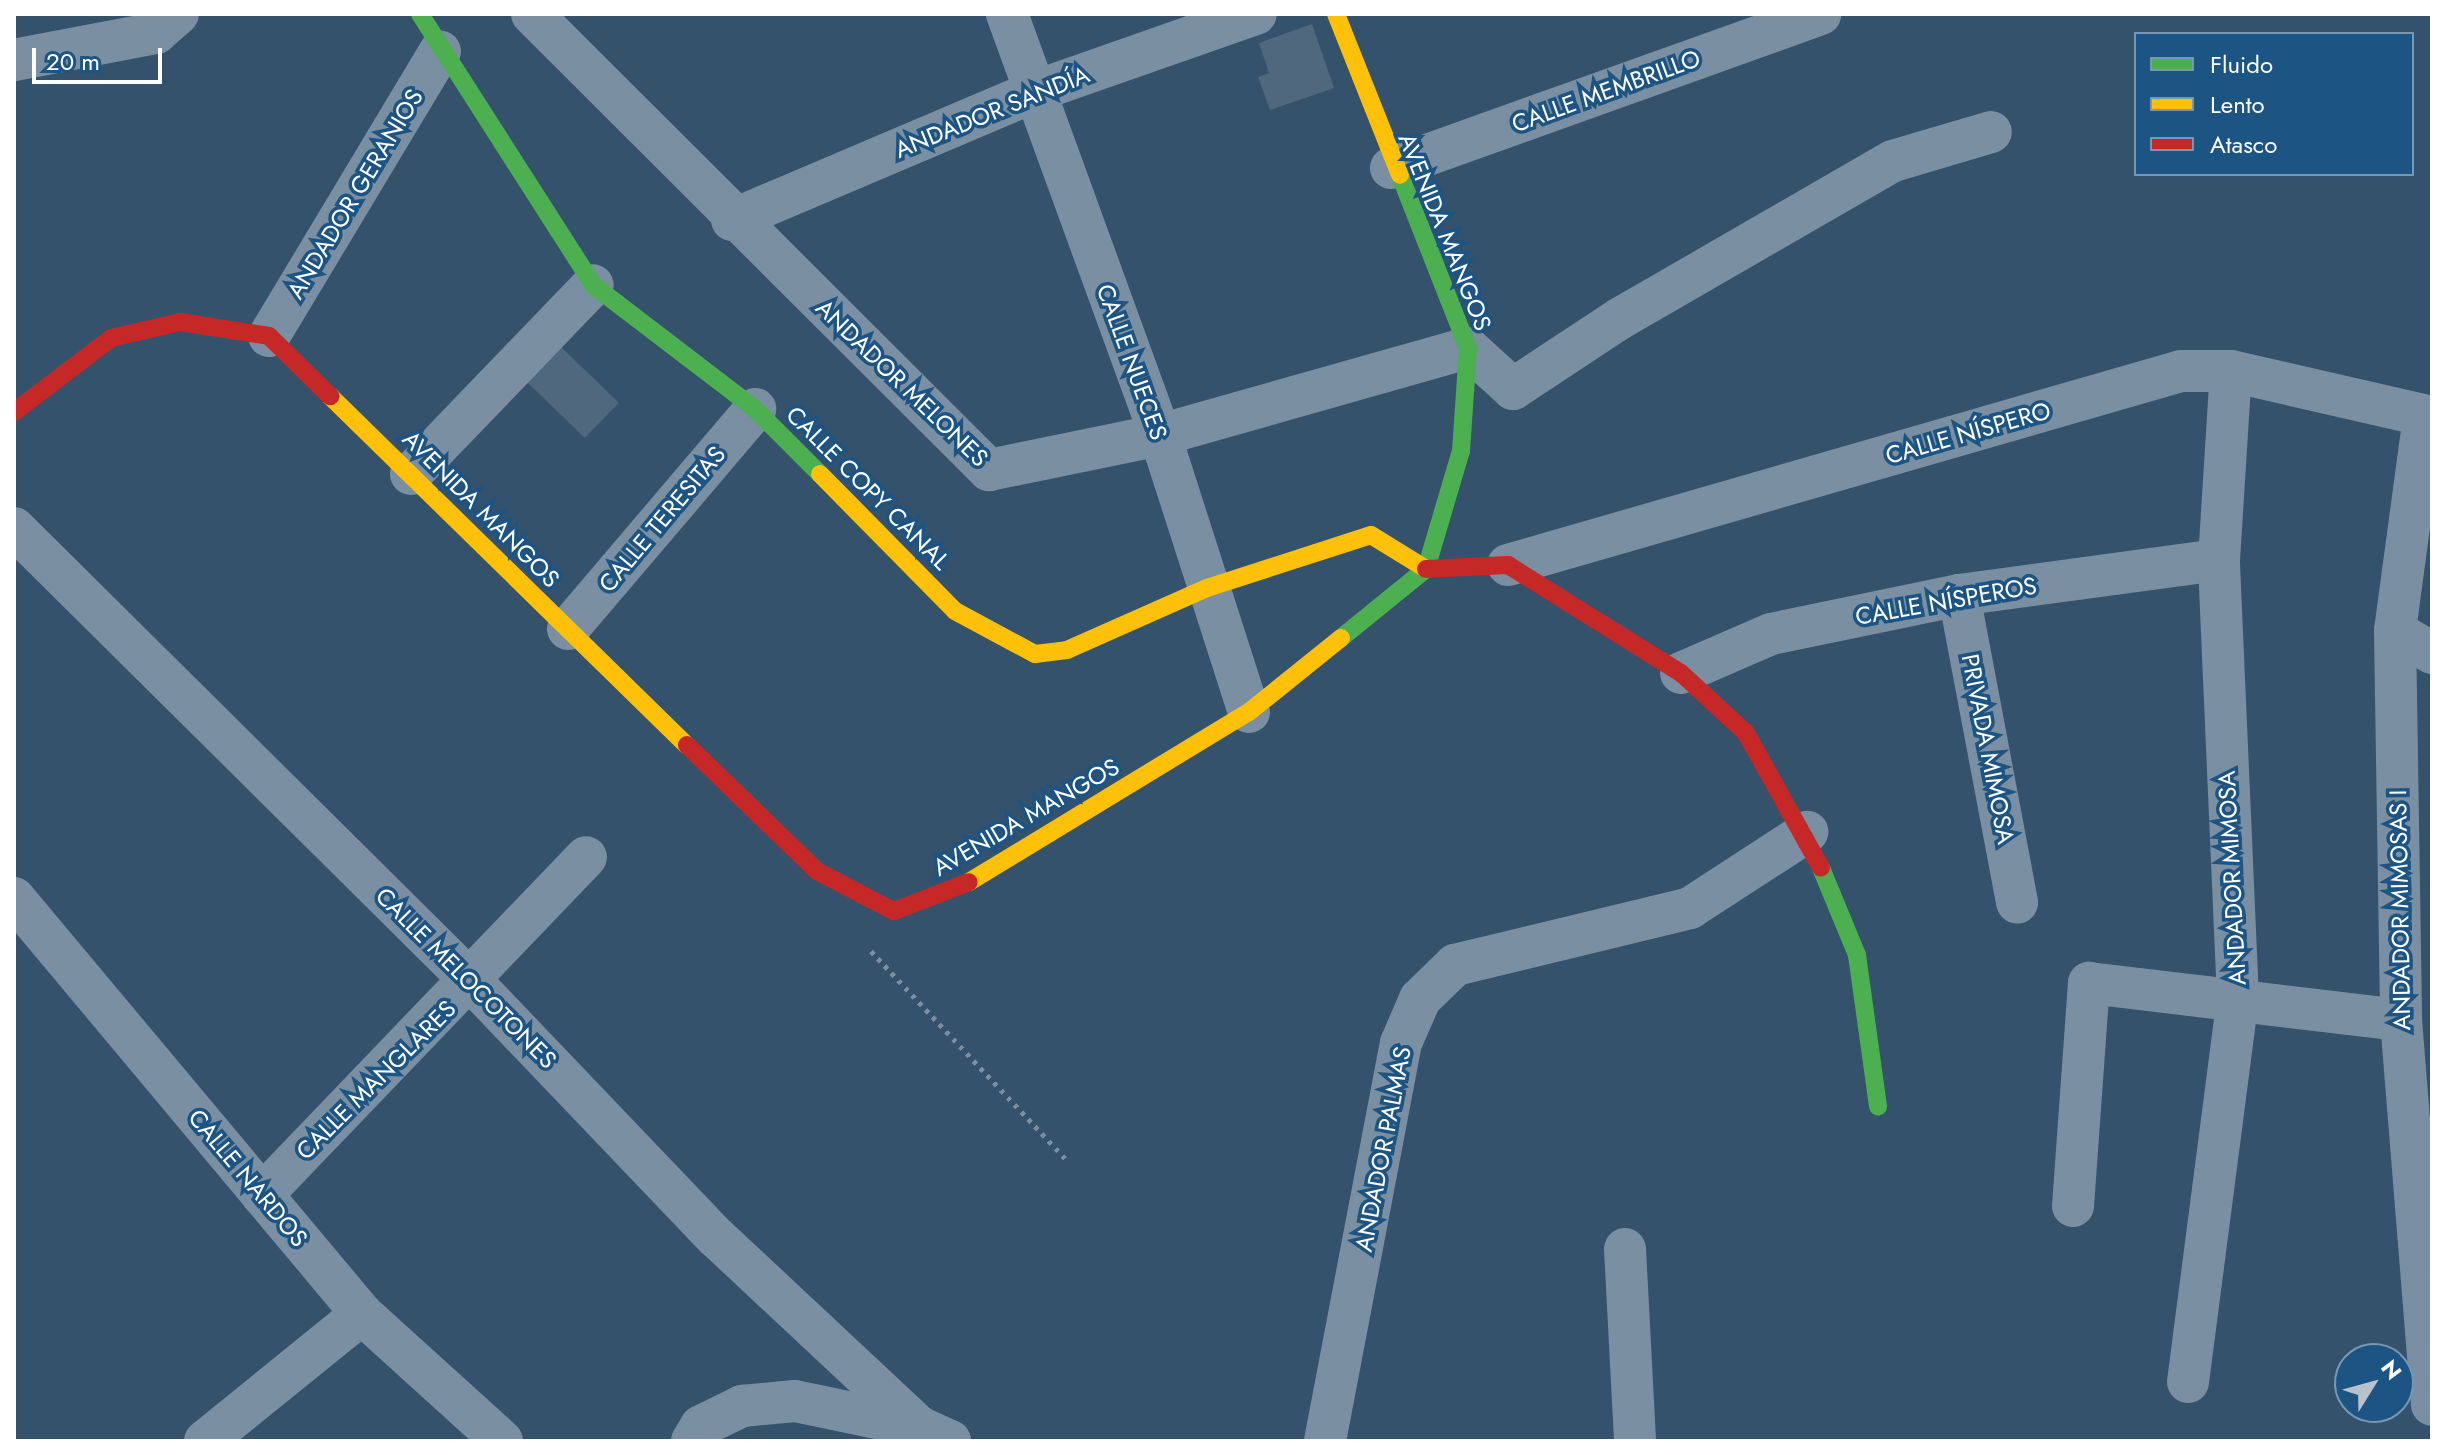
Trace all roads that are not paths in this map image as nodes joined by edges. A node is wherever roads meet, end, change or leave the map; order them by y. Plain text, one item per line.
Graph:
1 (178, 14) edge
2 (420, 14) edge
3 (532, 14) edge
4 (1007, 14) edge
5 (1256, 14) edge
6 (1336, 14) edge
7 (1820, 14) edge
8 (440, 51) junction
9 (14, 60) edge
10 (1033, 92) junction
11 (1991, 132) dead end
12 (1391, 168) junction
13 (732, 220) junction
14 (593, 285) junction
15 (269, 336) junction
16 (1468, 348) junction
17 (2231, 371) junction
18 (755, 409) junction
19 (14, 412) edge
20 (2428, 416) edge
21 (1160, 435) junction
22 (411, 474) junction
23 (14, 528) edge
24 (2219, 560) junction
25 (1508, 565) junction
26 (1426, 569) junction
27 (1207, 588) junction
28 (1959, 595) junction
29 (568, 629) junction
30 (2395, 631) junction
31 (2432, 653) edge
32 (1681, 673) junction
33 (1249, 712) junction
34 (1807, 832) junction
35 (586, 857) dead end
36 (14, 898) edge
37 (2017, 903) dead end
38 (472, 982) junction
39 (2238, 999) junction
40 (2401, 1020) junction
41 (1878, 1107) dead end
42 (262, 1195) junction
43 (2073, 1206) dead end
44 (1625, 1249) dead end
45 (362, 1314) junction
46 (2188, 1382) dead end
47 (2432, 1405) edge
48 (935, 1434) edge
49 (205, 1441) edge
50 (502, 1441) edge
51 (692, 1441) edge
52 (1325, 1441) edge
53 (1635, 1441) edge

1 - 9 street
2 - 8 main road, CALLE COPY CANAL
3 - 13 street, ANDADOR MELONES
4 - 10 street, CALLE NUECES
5 - 10 street, ANDADOR SANDÍA
6 - 12 main road, AVENIDA MANGOS
7 - 12 street, CALLE MEMBRILLO
8 - 14 main road, CALLE COPY CANAL
8 - 15 street, ANDADOR GERANIOS
10 - 13 street, ANDADOR SANDÍA
10 - 21 street, CALLE NUECES
11 - 16 street
12 - 16 main road, AVENIDA MANGOS
13 - 21 street, ANDADOR MELONES
14 - 18 main road, CALLE COPY CANAL
14 - 22 street
15 - 19 main road
15 - 22 main road, AVENIDA MANGOS
16 - 21 street, ANDADOR MELONES
16 - 26 main road, AVENIDA MANGOS
17 - 20 street, CALLE NÍSPERO
17 - 24 street, ANDADOR MIMOSA
17 - 25 street, CALLE NÍSPERO
18 - 27 main road, CALLE COPY CANAL
18 - 29 street, CALLE TERESITAS
20 - 30 street, ANDADOR MIMOSAS I
21 - 27 street, CALLE NUECES
22 - 29 main road, AVENIDA MANGOS
23 - 38 street, CALLE MELOCOTONES
24 - 28 street, CALLE NÍSPEROS
24 - 39 street, ANDADOR MIMOSA
25 - 26 main road
25 - 32 main road
26 - 27 main road, CALLE COPY CANAL
26 - 33 main road, AVENIDA MANGOS
27 - 33 street, CALLE NUECES
28 - 32 street, CALLE NÍSPEROS
28 - 37 street, PRIVADA MIMOSA
29 - 33 main road, AVENIDA MANGOS
30 - 31 street
30 - 40 street, ANDADOR MIMOSAS I
32 - 34 main road
34 - 41 main road
34 - 52 street, ANDADOR PALMAS
35 - 38 street, CALLE MANGLARES
36 - 42 street, CALLE NARDOS
38 - 42 street, CALLE MANGLARES
38 - 48 street, CALLE MELOCOTONES
39 - 40 street
39 - 43 street
39 - 46 street, ANDADOR MIMOSA
40 - 47 street, ANDADOR MIMOSAS I
42 - 45 street, CALLE NARDOS
44 - 53 street
45 - 49 street
45 - 50 street, CALLE NARDOS
48 - 51 street

